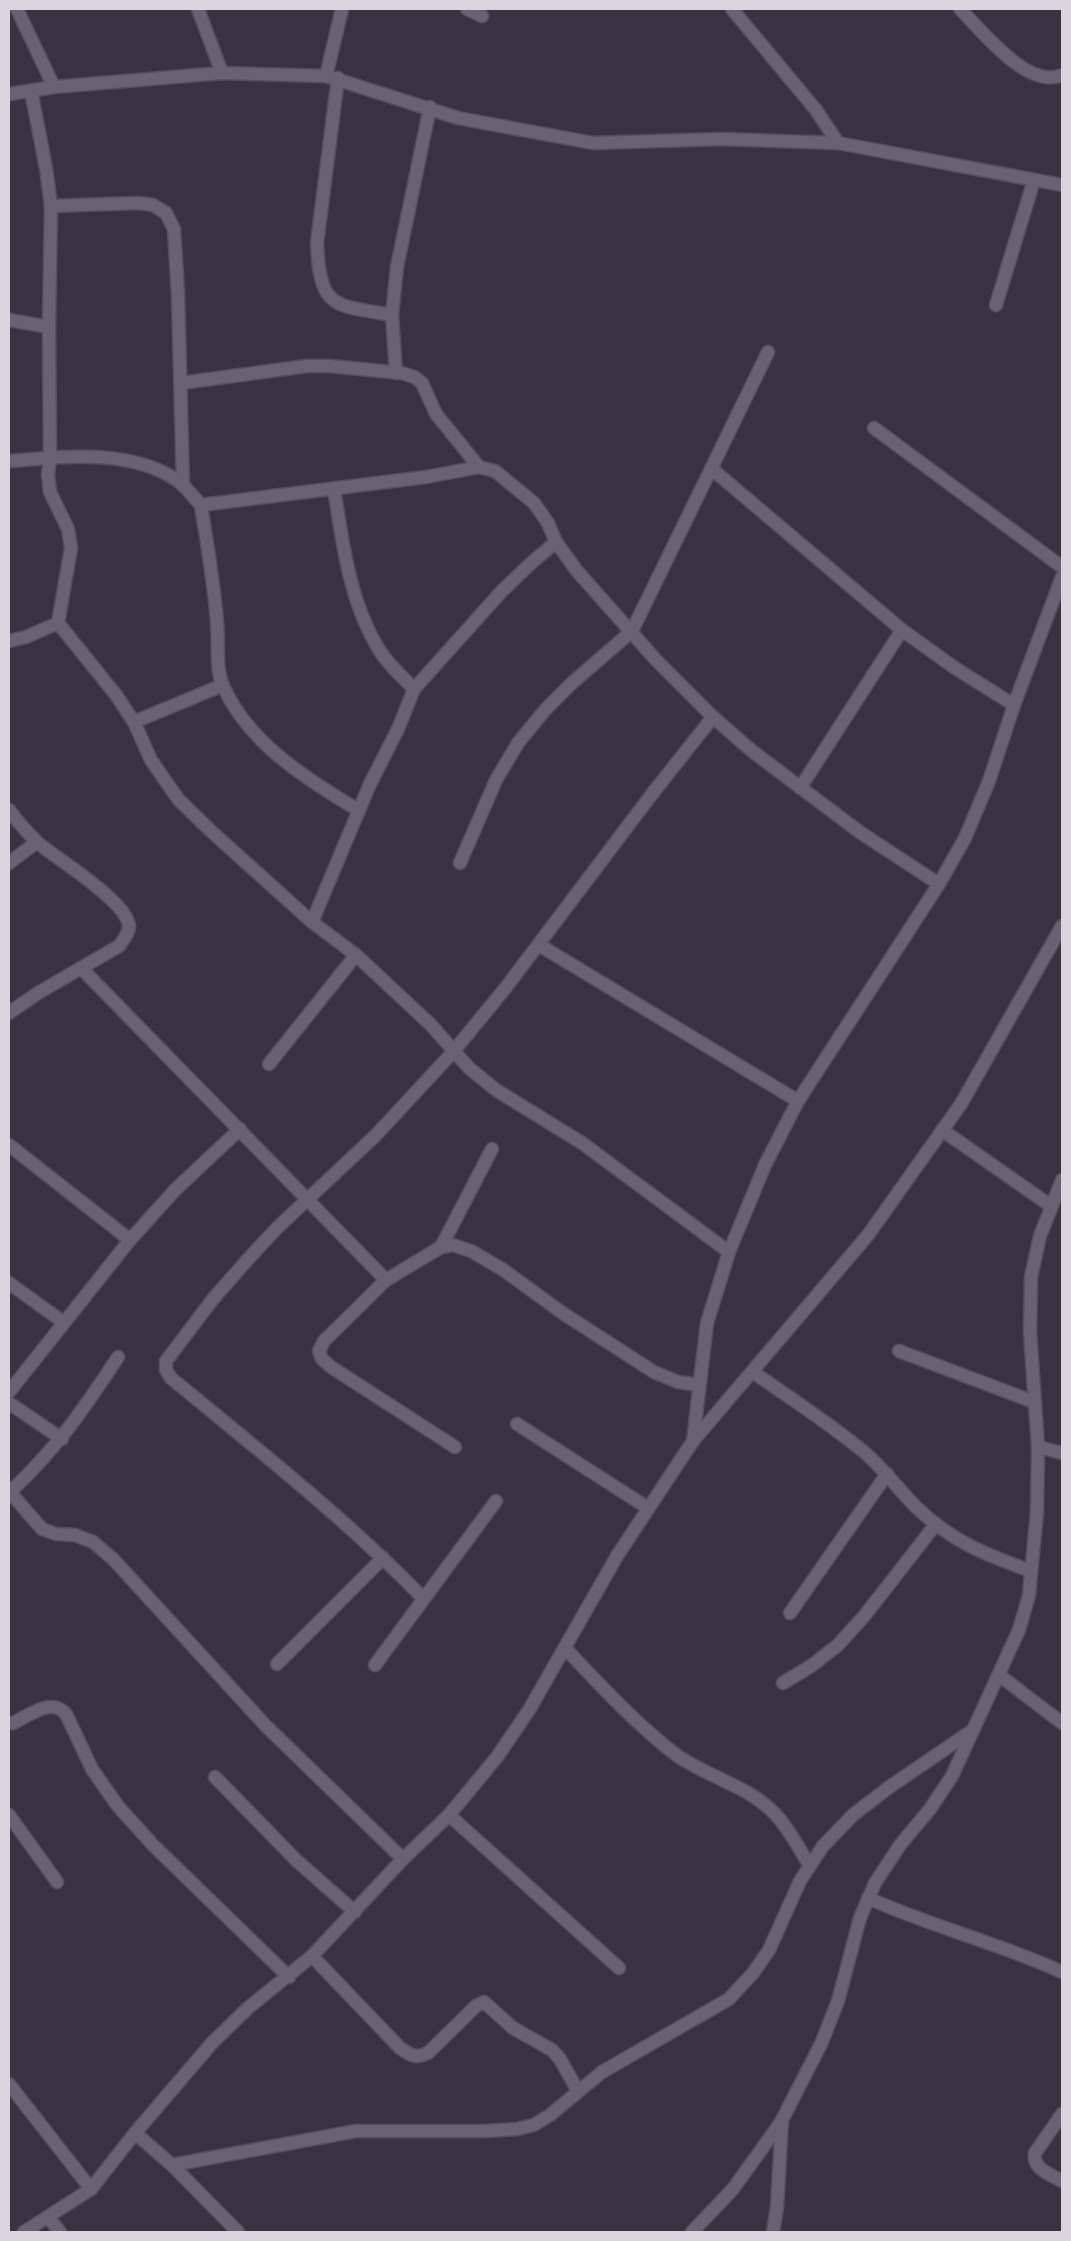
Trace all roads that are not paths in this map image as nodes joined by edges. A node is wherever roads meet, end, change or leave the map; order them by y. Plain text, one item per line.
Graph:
1 (17, 9) edge
2 (198, 9) edge
3 (342, 9) edge
4 (467, 9) edge
5 (732, 9) edge
6 (960, 9) edge
7 (482, 16) dead end
8 (222, 73) junction
9 (1062, 75) edge
10 (332, 77) junction
11 (54, 87) junction
12 (31, 91) junction
13 (9, 94) edge
14 (430, 107) junction
15 (838, 144) junction
16 (1034, 180) junction
17 (1062, 185) edge
18 (51, 206) junction
19 (996, 305) dead end
20 (392, 315) junction
21 (9, 320) edge
22 (49, 327) junction
23 (768, 352) dead end
24 (396, 372) junction
25 (181, 382) junction
26 (874, 428) dead end
27 (50, 458) junction
28 (9, 461) edge
29 (479, 467) junction
30 (712, 469) junction
31 (183, 486) junction
32 (334, 489) junction
33 (201, 505) junction
34 (556, 542) junction
35 (1062, 567) edge
36 (1062, 577) edge
37 (58, 623) junction
38 (902, 630) junction
39 (632, 632) junction
40 (9, 641) edge
41 (223, 685) junction
42 (414, 689) junction
43 (1014, 705) junction
44 (713, 717) junction
45 (134, 722) junction
46 (800, 788) junction
47 (9, 810) edge
48 (358, 810) junction
49 (37, 842) junction
50 (9, 863) edge
51 (460, 863) dead end
52 (939, 884) junction
53 (312, 922) junction
54 (1062, 926) edge
55 (539, 945) junction
56 (356, 955) junction
57 (81, 968) junction
58 (9, 1013) edge
59 (453, 1052) junction
60 (269, 1064) dead end
61 (798, 1101) junction
62 (240, 1129) junction
63 (942, 1130) junction
64 (9, 1145) edge
65 (492, 1149) dead end
66 (1062, 1180) edge
67 (308, 1199) junction
68 (1051, 1206) junction
69 (130, 1240) junction
70 (441, 1248) junction
71 (729, 1252) junction
72 (386, 1280) junction
73 (9, 1283) edge
74 (63, 1322) junction
75 (899, 1351) dead end
76 (118, 1357) dead end
77 (753, 1372) junction
78 (699, 1385) junction
79 (9, 1392) edge
80 (9, 1402) edge
81 (1034, 1402) junction
82 (517, 1424) dead end
83 (62, 1439) junction
84 (693, 1441) junction
85 (455, 1447) dead end
86 (1038, 1447) junction
87 (1062, 1453) edge
88 (887, 1474) junction
89 (9, 1491) edge
90 (496, 1501) dead end
91 (648, 1508) junction
92 (936, 1524) junction
93 (383, 1558) junction
94 (1031, 1571) junction
95 (423, 1598) junction
96 (790, 1613) dead end
97 (565, 1648) junction
98 (277, 1664) dead end
99 (375, 1665) dead end
100 (998, 1675) junction
101 (783, 1683) dead end
102 (9, 1723) edge
103 (1062, 1723) edge
104 (972, 1730) junction
105 (215, 1777) dead end
106 (9, 1814) edge
107 (450, 1814) junction
108 (403, 1859) junction
109 (810, 1866) junction
110 (57, 1882) dead end
111 (868, 1898) junction
112 (354, 1912) junction
113 (312, 1956) junction
114 (618, 1968) dead end
115 (1062, 1972) edge
116 (289, 1977) junction
117 (9, 2084) edge
118 (578, 2091) junction
119 (1062, 2114) edge
120 (782, 2120) junction
121 (135, 2133) junction
122 (172, 2165) junction
123 (1062, 2181) edge
124 (91, 2189) junction
125 (48, 2217) junction
126 (24, 2232) edge
127 (60, 2232) edge
128 (238, 2232) edge
129 (692, 2232) edge
130 (773, 2232) edge

1 - 11 street
2 - 8 street
3 - 10 street
4 - 7 street
5 - 15 street
6 - 9 street
8 - 10 street
8 - 11 street
10 - 14 street
10 - 20 street
11 - 12 street
12 - 13 street
12 - 18 street
14 - 15 street
14 - 20 street
15 - 16 street
16 - 17 street
16 - 19 street
18 - 22 street
18 - 25 street
20 - 24 street
21 - 22 street
22 - 27 street
23 - 30 street
24 - 25 street
24 - 29 street
25 - 31 street
26 - 35 street
27 - 28 street
27 - 31 street
27 - 37 street
29 - 32 street
29 - 34 street
30 - 38 street
30 - 39 street
31 - 33 street
32 - 33 street
32 - 42 street
33 - 41 street
34 - 39 street
34 - 42 street
36 - 43 street
37 - 40 street
37 - 45 street
38 - 43 street
38 - 46 street
39 - 44 street
39 - 51 street
41 - 45 street
41 - 48 street
42 - 48 street
43 - 52 street
44 - 46 street
44 - 55 street
45 - 53 street
46 - 52 street
47 - 49 street
48 - 53 street
49 - 50 street
49 - 57 street
52 - 61 street
53 - 56 street
54 - 63 street
55 - 59 street
55 - 61 street
56 - 59 street
56 - 60 street
57 - 58 street
57 - 62 street
59 - 67 street
59 - 71 street
61 - 71 street
62 - 67 street
62 - 69 street
63 - 68 street
63 - 77 street
64 - 69 street
65 - 70 street
66 - 68 street
67 - 72 street
67 - 93 street
68 - 81 street
69 - 74 street
70 - 72 street
70 - 78 street
71 - 78 street
72 - 85 street
73 - 74 street
74 - 79 street
75 - 81 street
76 - 83 street
77 - 84 street
77 - 88 street
78 - 84 street
80 - 83 street
81 - 86 street
82 - 91 street
83 - 89 street
84 - 91 street
86 - 87 street
86 - 94 street
88 - 92 street
88 - 96 street
89 - 108 street
90 - 95 street
91 - 97 street
92 - 94 street
92 - 101 street
93 - 95 street
93 - 98 street
94 - 100 street
95 - 99 street
97 - 107 street
97 - 109 street
100 - 103 street
100 - 104 street
102 - 116 street
104 - 109 street
104 - 111 street
105 - 112 street
106 - 110 street
107 - 108 street
107 - 114 street
108 - 112 street
109 - 118 street
111 - 115 street
111 - 120 street
112 - 113 street
113 - 116 street
113 - 118 street
116 - 121 street
117 - 124 street
118 - 122 street
119 - 123 street
120 - 129 street
120 - 130 street
121 - 122 street
121 - 124 street
122 - 128 street
124 - 125 street
125 - 126 street
125 - 127 street

